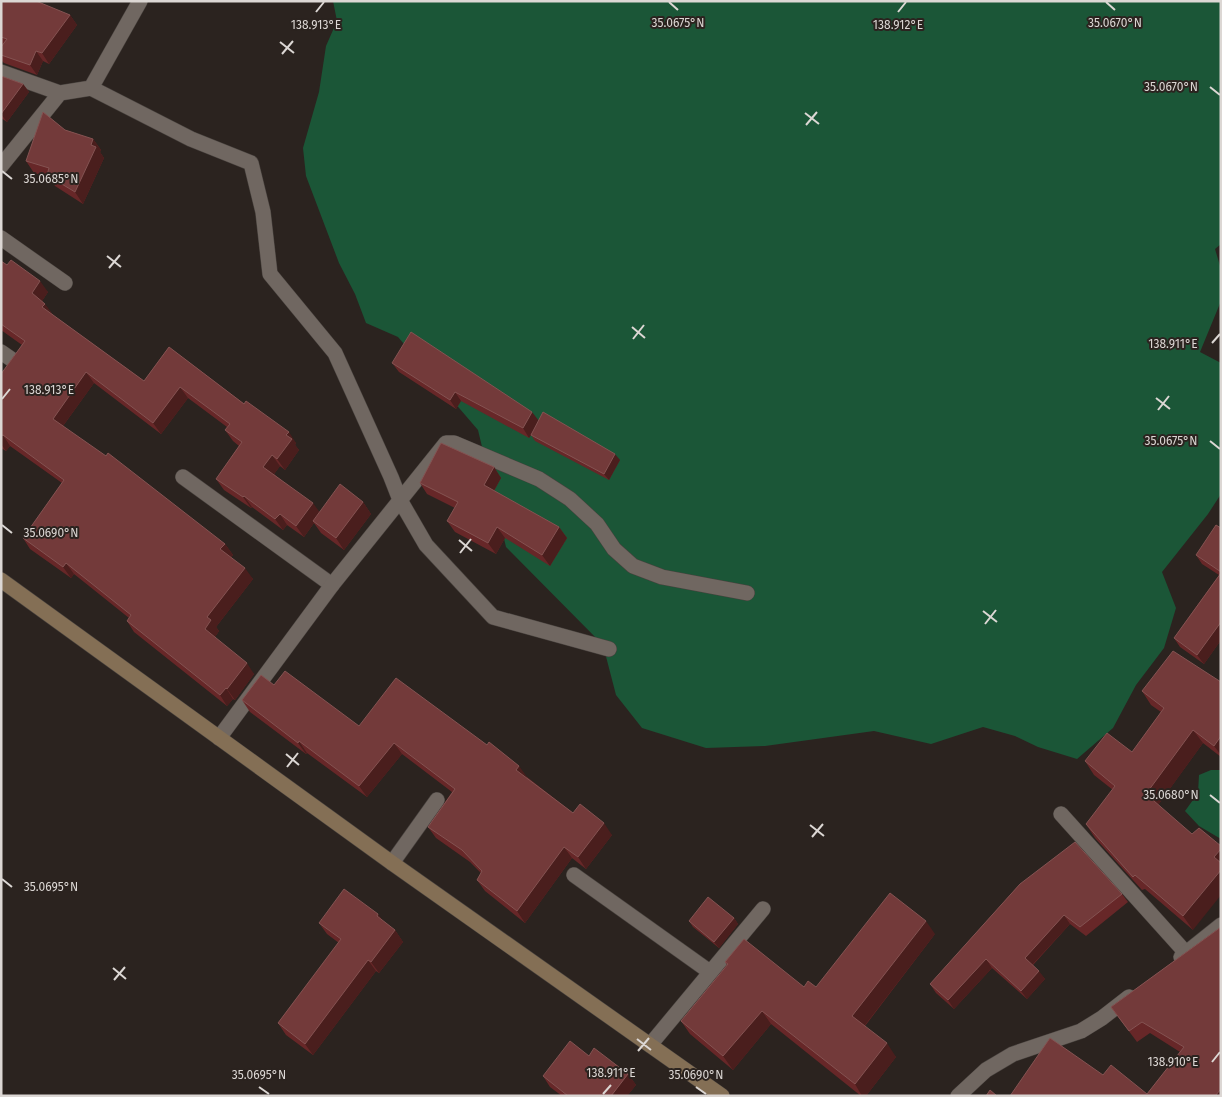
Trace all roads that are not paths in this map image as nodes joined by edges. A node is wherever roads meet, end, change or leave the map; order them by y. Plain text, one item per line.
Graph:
1 (140, 1) edge
2 (1, 72) edge
3 (91, 88) junction
4 (60, 93) junction
5 (1, 166) edge
6 (1, 238) edge
7 (65, 284) dead end
8 (1, 352) edge
9 (14, 361) edge
10 (183, 477) dead end
11 (400, 500) junction
12 (1, 580) edge
13 (332, 585) junction
14 (747, 592) dead end
15 (608, 649) dead end
16 (219, 738) junction
17 (437, 800) dead end
18 (1062, 814) dead end
19 (392, 863) junction
20 (574, 875) dead end
21 (763, 909) dead end
22 (1221, 925) edge
23 (1186, 953) junction
24 (1171, 965) edge
25 (710, 972) junction
26 (1140, 988) edge
27 (650, 1045) junction
28 (722, 1096) edge
29 (958, 1096) edge

1 - 3 street
2 - 4 street
3 - 4 street
3 - 11 street
4 - 5 street
6 - 7 street
8 - 9 street
10 - 13 street
11 - 13 street
11 - 14 street
11 - 15 street
12 - 16 street
13 - 16 street
16 - 19 street
17 - 19 street
18 - 23 street
19 - 27 street
20 - 25 street
21 - 25 street
22 - 23 street
23 - 24 street
25 - 27 street
26 - 29 street
27 - 28 street

